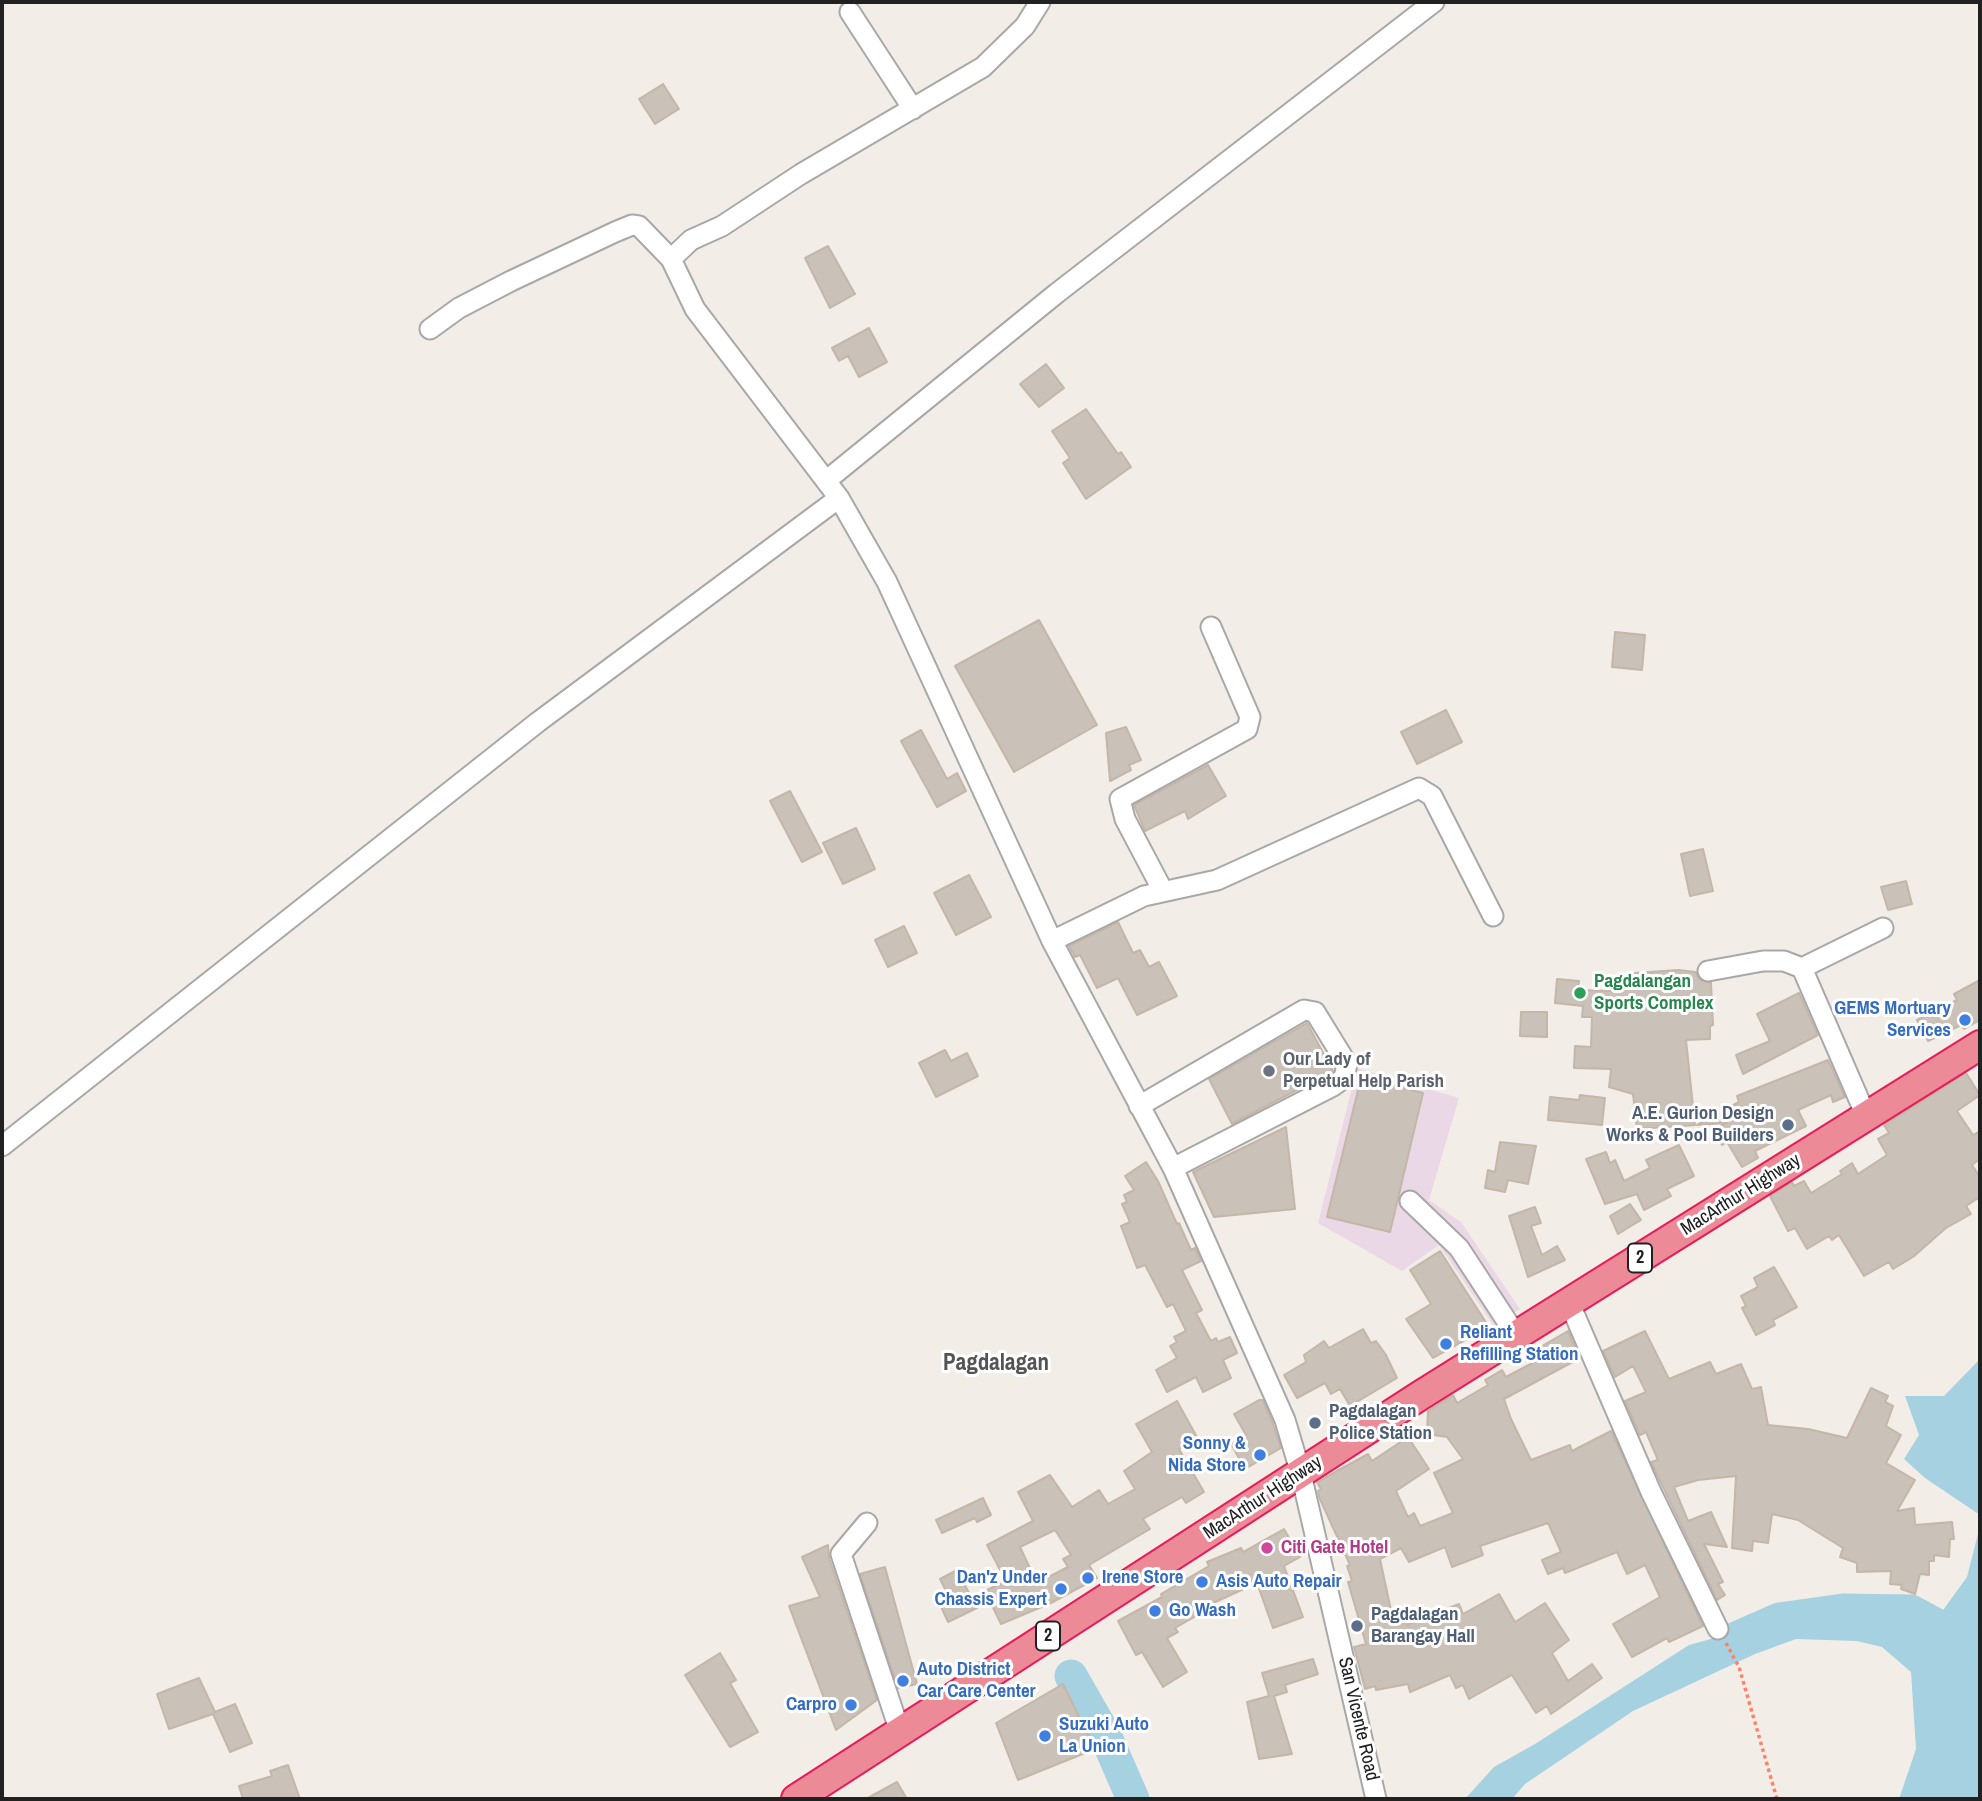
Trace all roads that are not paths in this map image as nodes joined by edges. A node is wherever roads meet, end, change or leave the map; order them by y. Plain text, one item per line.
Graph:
1 (1040, 2) edge
2 (1434, 2) edge
3 (850, 12) dead end
4 (913, 109) junction
5 (671, 259) junction
6 (430, 329) dead end
7 (827, 481) junction
8 (839, 498) junction
9 (1211, 627) dead end
10 (1163, 891) junction
11 (1493, 916) dead end
12 (1883, 928) dead end
13 (1052, 942) junction
14 (1802, 968) junction
15 (1708, 971) dead end
16 (1980, 1045) edge
17 (1139, 1106) junction
18 (1867, 1118) junction
19 (2, 1146) edge
20 (1173, 1168) junction
21 (1410, 1201) dead end
22 (1569, 1301) junction
23 (1516, 1335) junction
24 (1301, 1474) junction
25 (867, 1523) dead end
26 (1718, 1629) road end
27 (900, 1732) junction
28 (796, 1799) edge
29 (1376, 1799) edge

1 - 4 street
2 - 7 street
3 - 4 street
4 - 5 street
5 - 6 street, San Vicente Road
5 - 7 street, San Vicente Road
7 - 8 street, San Vicente Road
8 - 13 street, San Vicente Road
8 - 19 street
9 - 10 street
10 - 11 street
10 - 13 street
12 - 14 street
13 - 17 street, San Vicente Road
14 - 15 street
14 - 18 street
16 - 18 highway, MacArthur Highway / 2
17 - 20 street, San Vicente Road
17 - 20 street
18 - 22 highway, MacArthur Highway / 2
20 - 24 street, San Vicente Road
21 - 23 street
22 - 23 highway, MacArthur Highway / 2
22 - 26 street
23 - 24 highway, MacArthur Highway / 2
24 - 27 highway, MacArthur Highway / 2
24 - 29 street, San Vicente Road
25 - 27 street
27 - 28 highway, MacArthur Highway / 2

